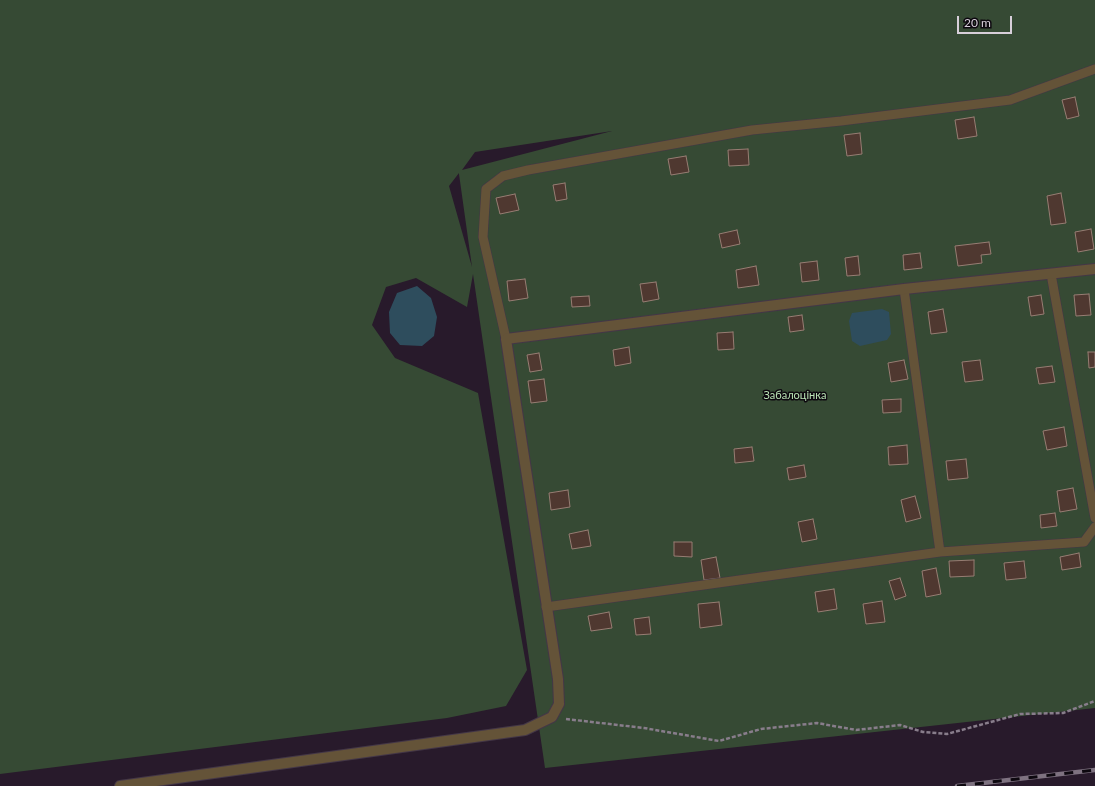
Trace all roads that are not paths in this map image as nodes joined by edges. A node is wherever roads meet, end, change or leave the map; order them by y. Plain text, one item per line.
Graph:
1 (1095, 69) edge
2 (1095, 270) edge
3 (1051, 274) junction
4 (904, 289) junction
5 (506, 339) junction
6 (1095, 518) edge
7 (1095, 528) edge
8 (940, 552) junction
9 (546, 607) junction
10 (120, 786) edge

1 - 5 lane
2 - 3 street
3 - 4 street
3 - 6 lane
4 - 5 street
4 - 8 lane
5 - 9 street
7 - 8 lane
8 - 9 lane
9 - 10 street

